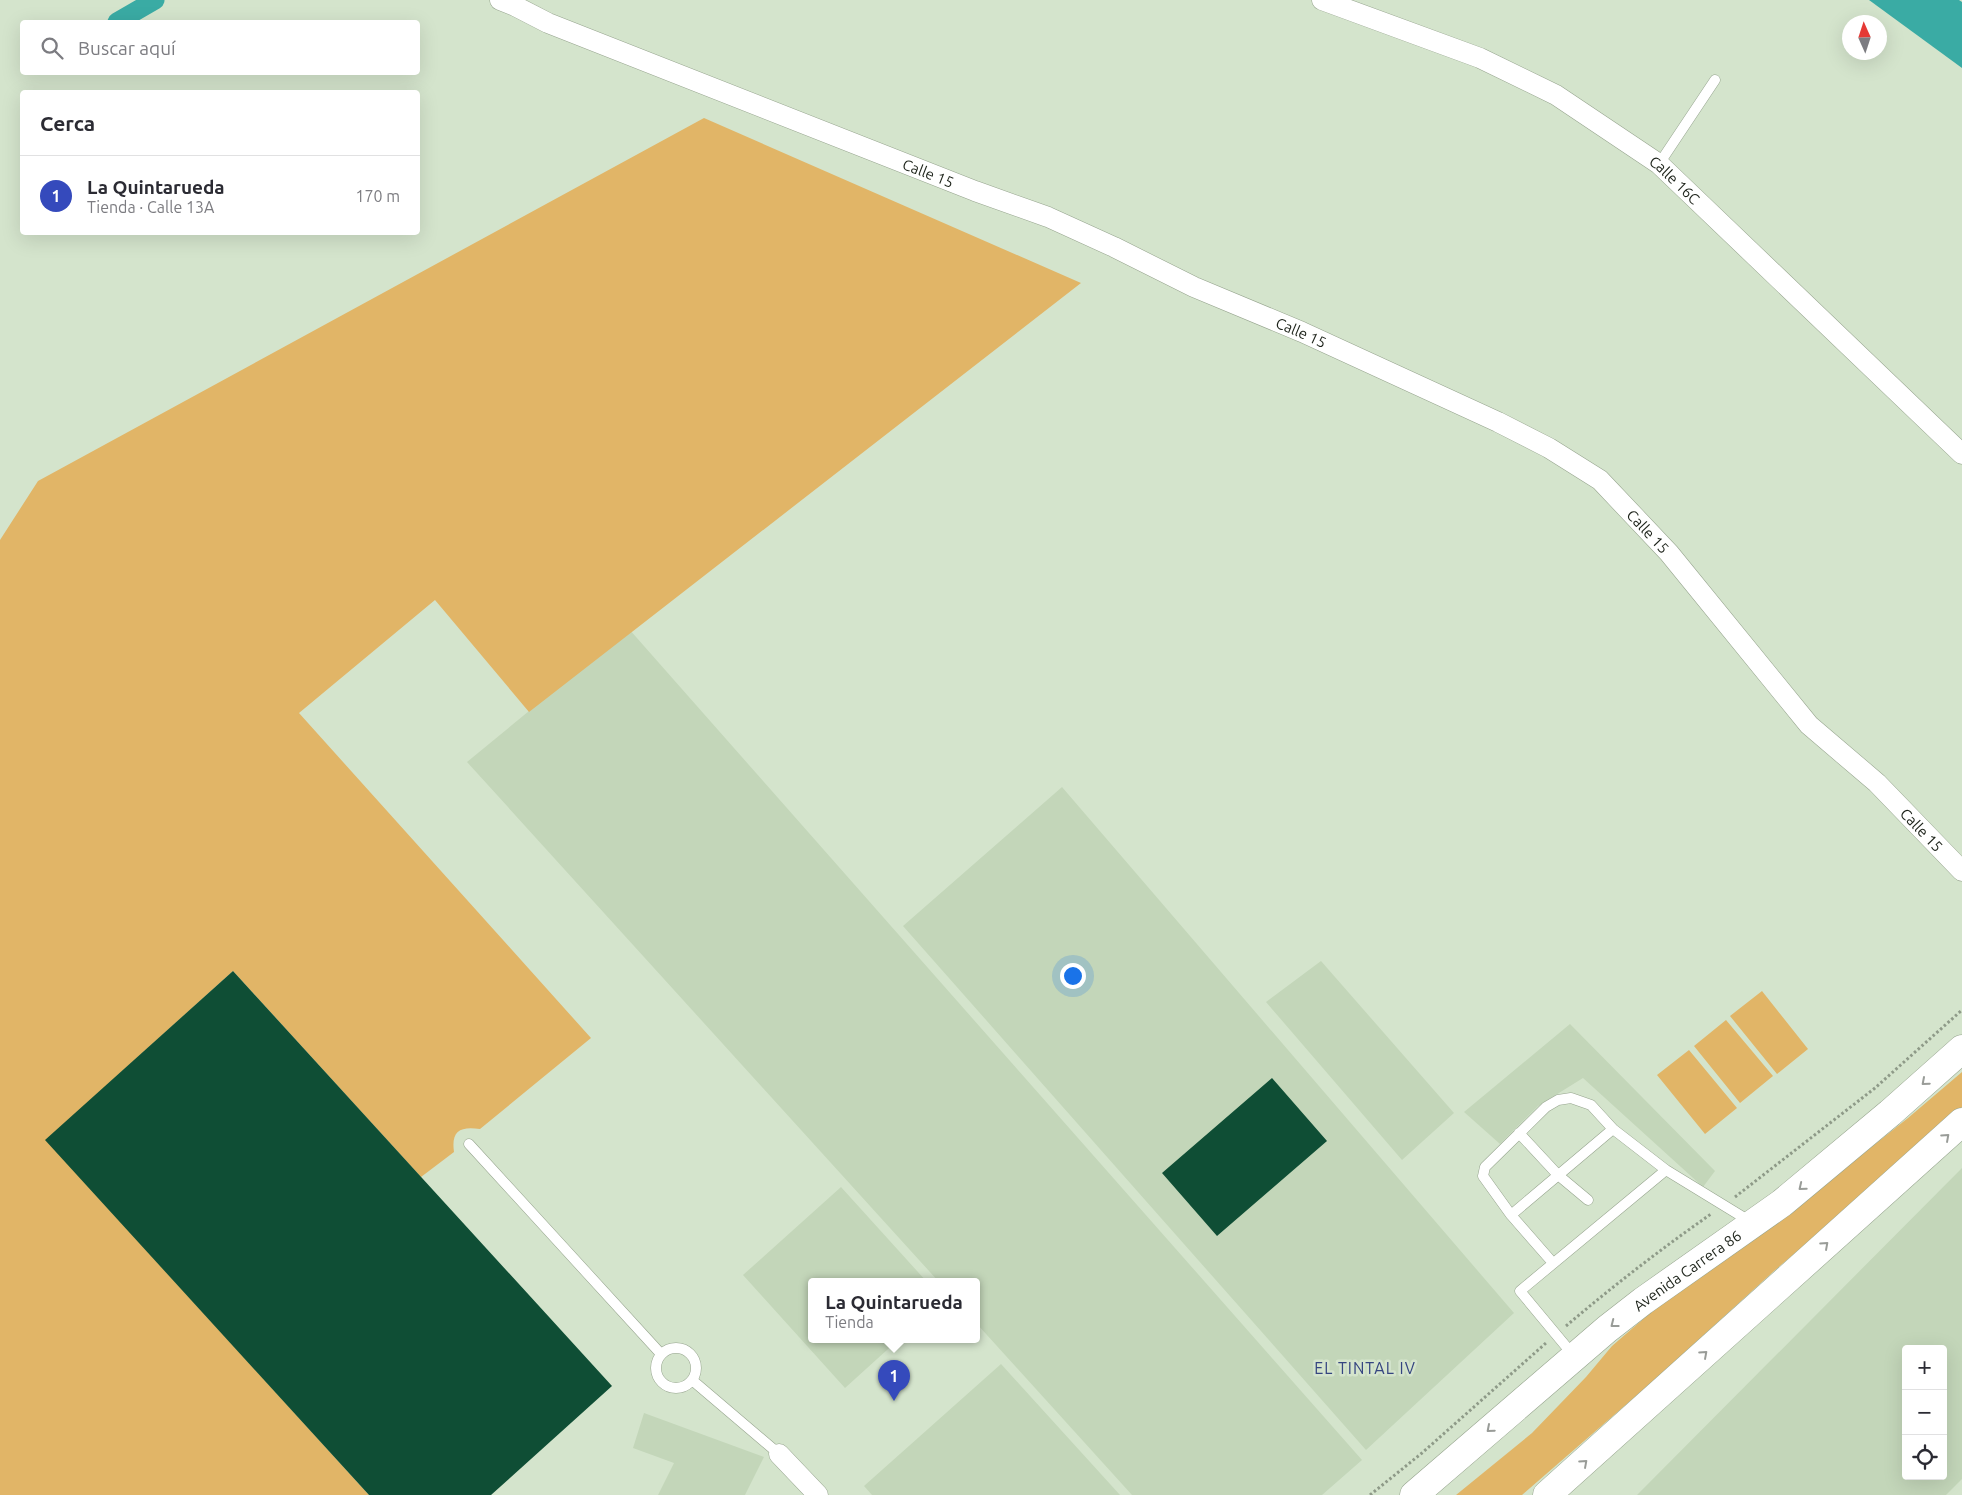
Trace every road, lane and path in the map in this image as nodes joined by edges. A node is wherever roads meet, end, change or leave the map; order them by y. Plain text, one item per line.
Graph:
1 (500, 0) edge
2 (1322, 0) edge
3 (1715, 80) dead end
4 (1659, 164) junction
5 (1962, 454) edge
6 (1962, 871) edge
7 (1962, 1010) edge
8 (1962, 1049) edge
9 (1962, 1122) edge
10 (1613, 1129) junction
11 (1519, 1133) junction
12 (469, 1144) dead end
13 (1666, 1170) junction
14 (1558, 1175) junction
15 (1588, 1200) dead end
16 (1723, 1205) junction
17 (1511, 1215) junction
18 (1754, 1224) junction
19 (1553, 1264) junction
20 (1556, 1334) junction
21 (661, 1354) junction
22 (1575, 1357) junction
23 (692, 1380) junction
24 (779, 1454) joint
25 (1452, 1463) junction
26 (818, 1495) edge
27 (1370, 1495) edge
28 (1414, 1495) edge
29 (1442, 1495) edge
30 (1547, 1495) edge

1 - 6 street, Calle 15
2 - 4 street, Calle 16C
3 - 4 lane
4 - 5 street, Calle 16C
7 - 16 path
8 -> 18 main road, Avenida Carrera 86
30 -> 9 main road
10 - 11 lane
10 - 13 lane
10 - 14 lane
11 - 14 lane
11 - 17 lane
12 - 21 lane
13 - 16 lane
13 - 19 lane
14 - 15 lane
14 - 17 lane
16 - 18 lane
16 - 20 path
17 - 19 lane
18 -> 22 main road, Avenida Carrera 86
19 - 20 lane
20 - 22 lane
20 - 27 path
21 - 23 lane
21 - 23 lane
22 -> 25 main road, Avenida Carrera 86
23 - 24 lane
24 - 26 street
25 - 28 main road, Avenida Carrera 86
25 - 29 main road

